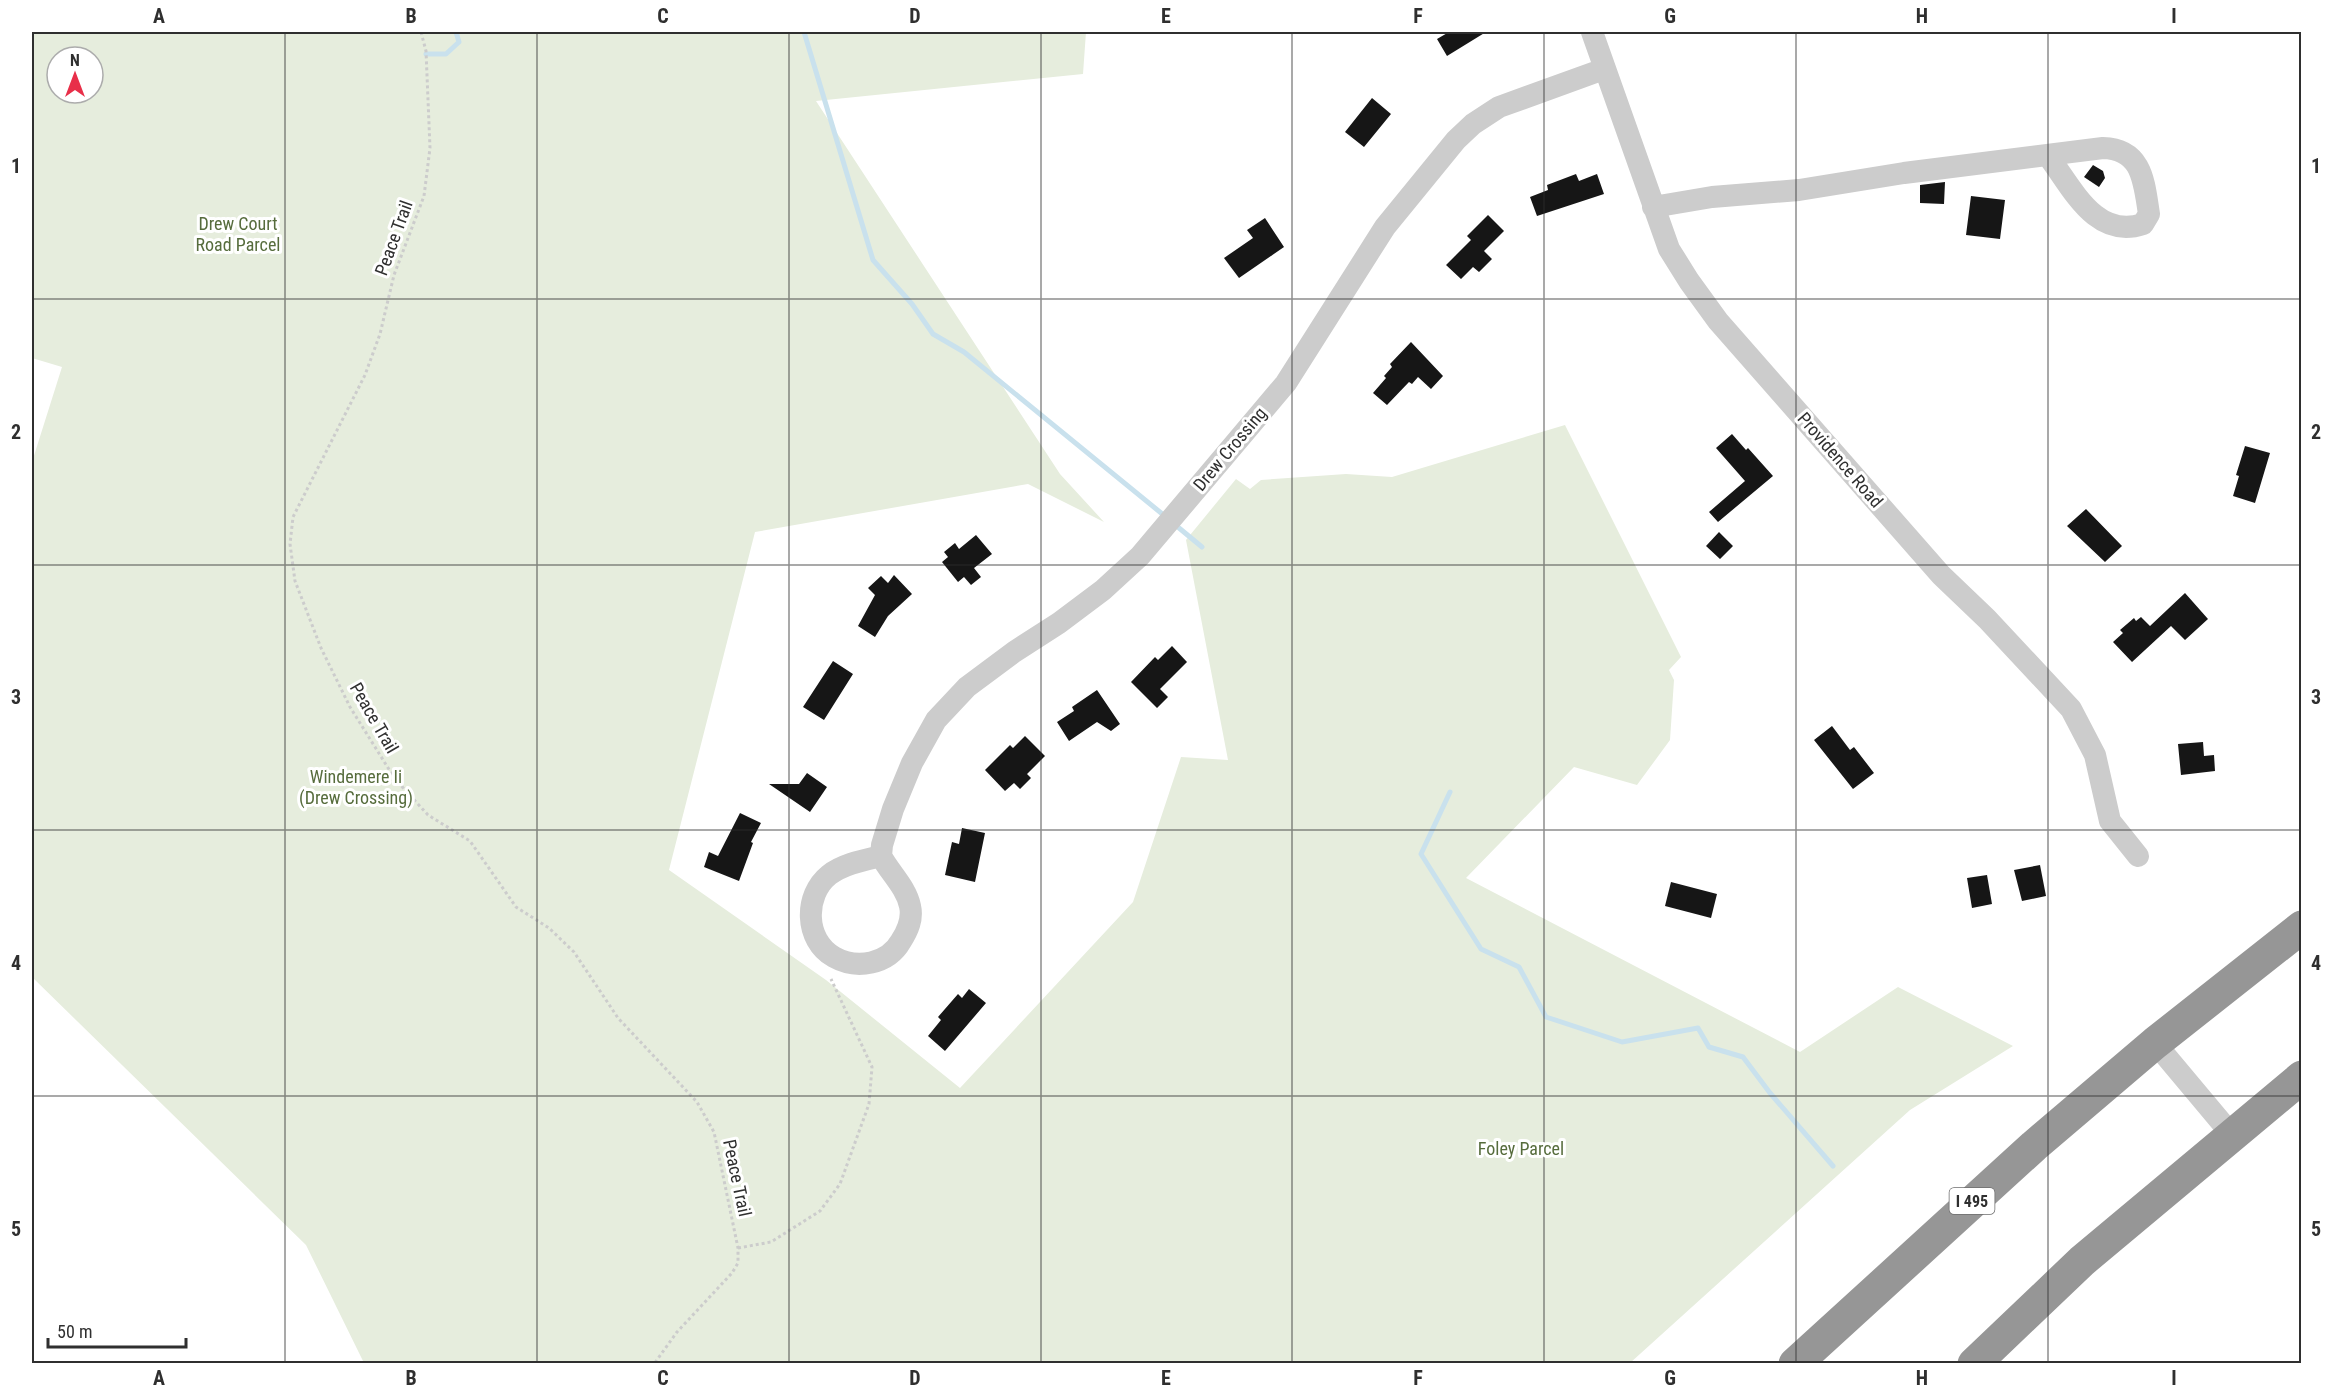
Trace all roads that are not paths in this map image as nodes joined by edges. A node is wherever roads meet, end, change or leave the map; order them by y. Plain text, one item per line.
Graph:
1 (1592, 32) edge
2 (1604, 69) junction
3 (2048, 156) junction
4 (1653, 207) junction
5 (881, 856) junction
6 (2138, 856) dead end
7 (2301, 927) edge
8 (2155, 1043) junction
9 (2301, 1077) edge
10 (2232, 1135) junction
11 (1795, 1364) edge
12 (1974, 1364) edge

1 - 2 street, Providence Road
2 - 4 street, Providence Road
2 - 5 street, Drew Crossing
3 - 3 street
3 - 4 street
4 - 6 street, Providence Road
5 - 5 street
7 - 8 highway, I 495
8 - 10 street
8 - 11 highway, I 495
9 - 10 highway
10 - 12 highway

